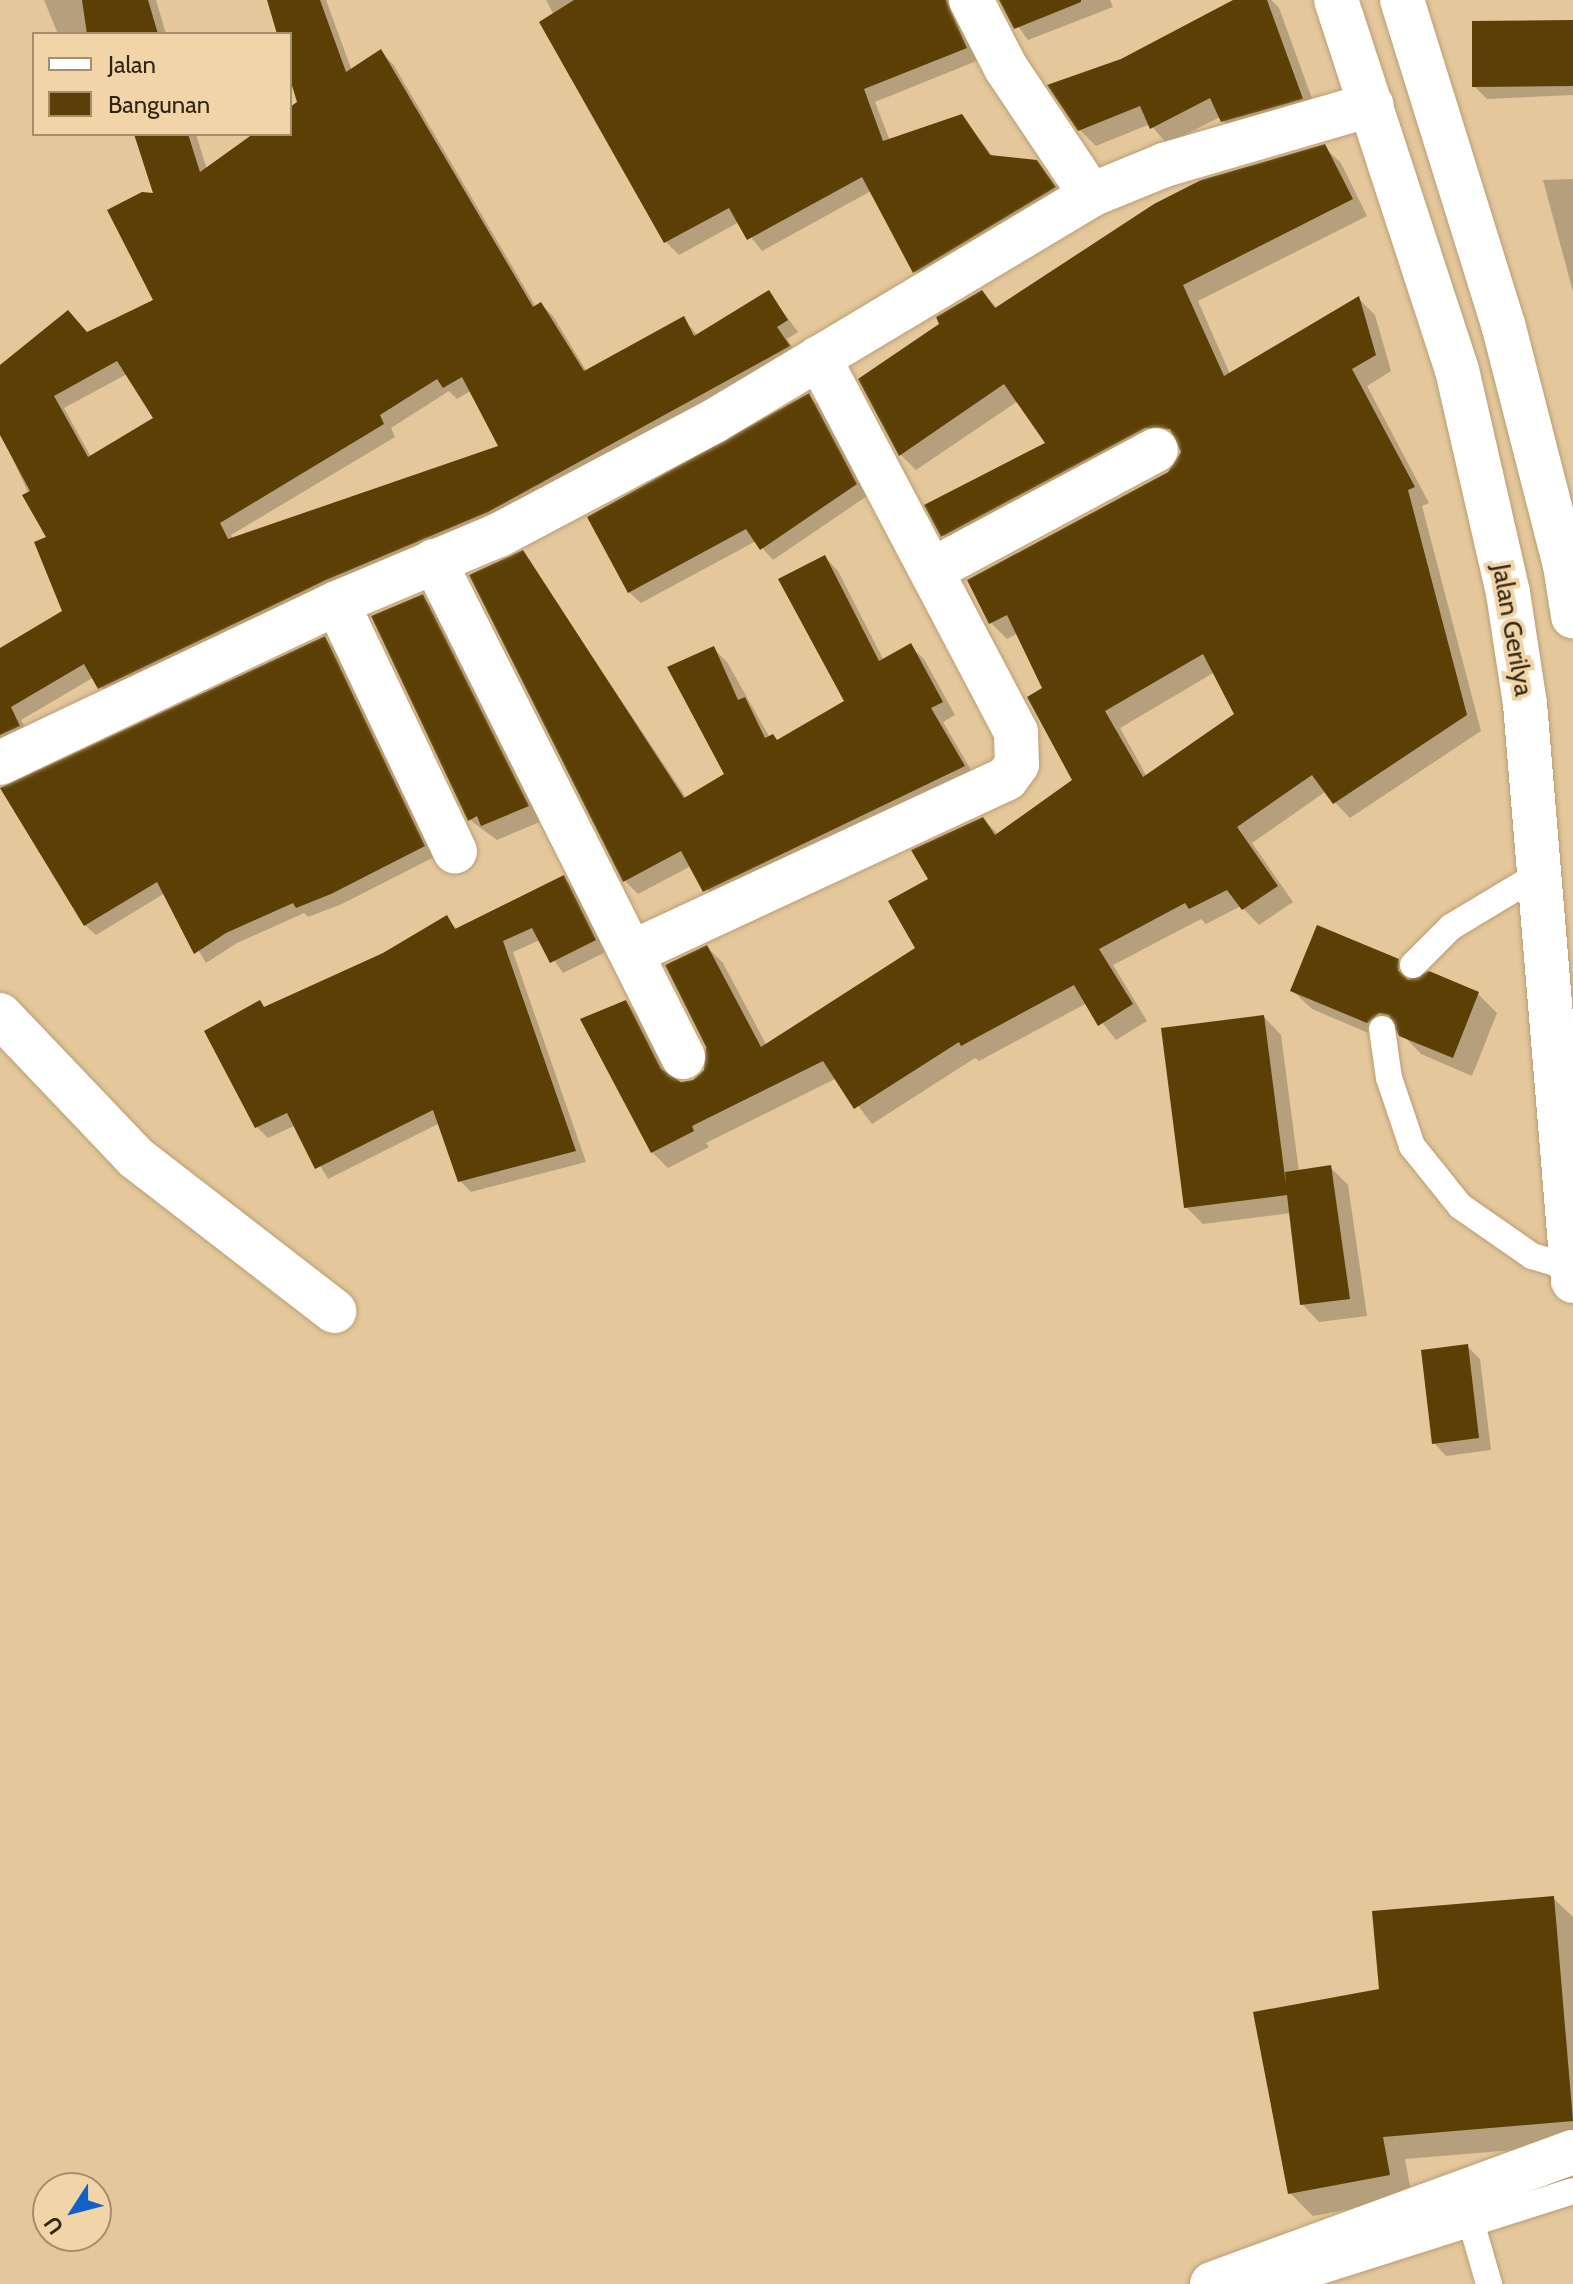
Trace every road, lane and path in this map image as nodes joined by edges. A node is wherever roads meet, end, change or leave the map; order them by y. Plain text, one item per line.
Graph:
1 (971, 0) edge
2 (1336, 0) edge
3 (1402, 0) edge
4 (1371, 105) junction
5 (1091, 195) junction
6 (819, 358) junction
7 (1156, 450) dead end
8 (434, 561) junction
9 (932, 570) junction
10 (337, 603) junction
11 (1573, 616) edge
12 (0, 763) edge
13 (455, 851) dead end
14 (1539, 874) junction
15 (633, 952) junction
16 (1413, 965) dead end
17 (0, 1015) edge
18 (1382, 1029) dead end
19 (683, 1057) dead end
20 (1573, 1272) edge
21 (334, 1311) dead end
22 (1573, 2152) edge
23 (1573, 2191) edge
24 (1472, 2225) junction
25 (1212, 2284) edge
26 (1280, 2284) edge
27 (1489, 2284) edge

1 - 5 main road
2 - 4 main road, Jalan Gerilya
3 - 11 main road
4 - 5 main road
4 - 14 main road, Jalan Gerilya
5 - 6 main road
6 - 8 main road
6 - 9 main road
7 - 9 main road
8 - 10 main road
8 - 15 main road
9 - 15 main road
10 - 12 main road
10 - 13 main road
14 - 16 lane
14 - 20 main road, Jalan Gerilya
15 - 19 main road
17 - 21 main road
18 - 20 lane
22 - 25 main road
23 - 24 lane
24 - 26 lane
24 - 27 lane

